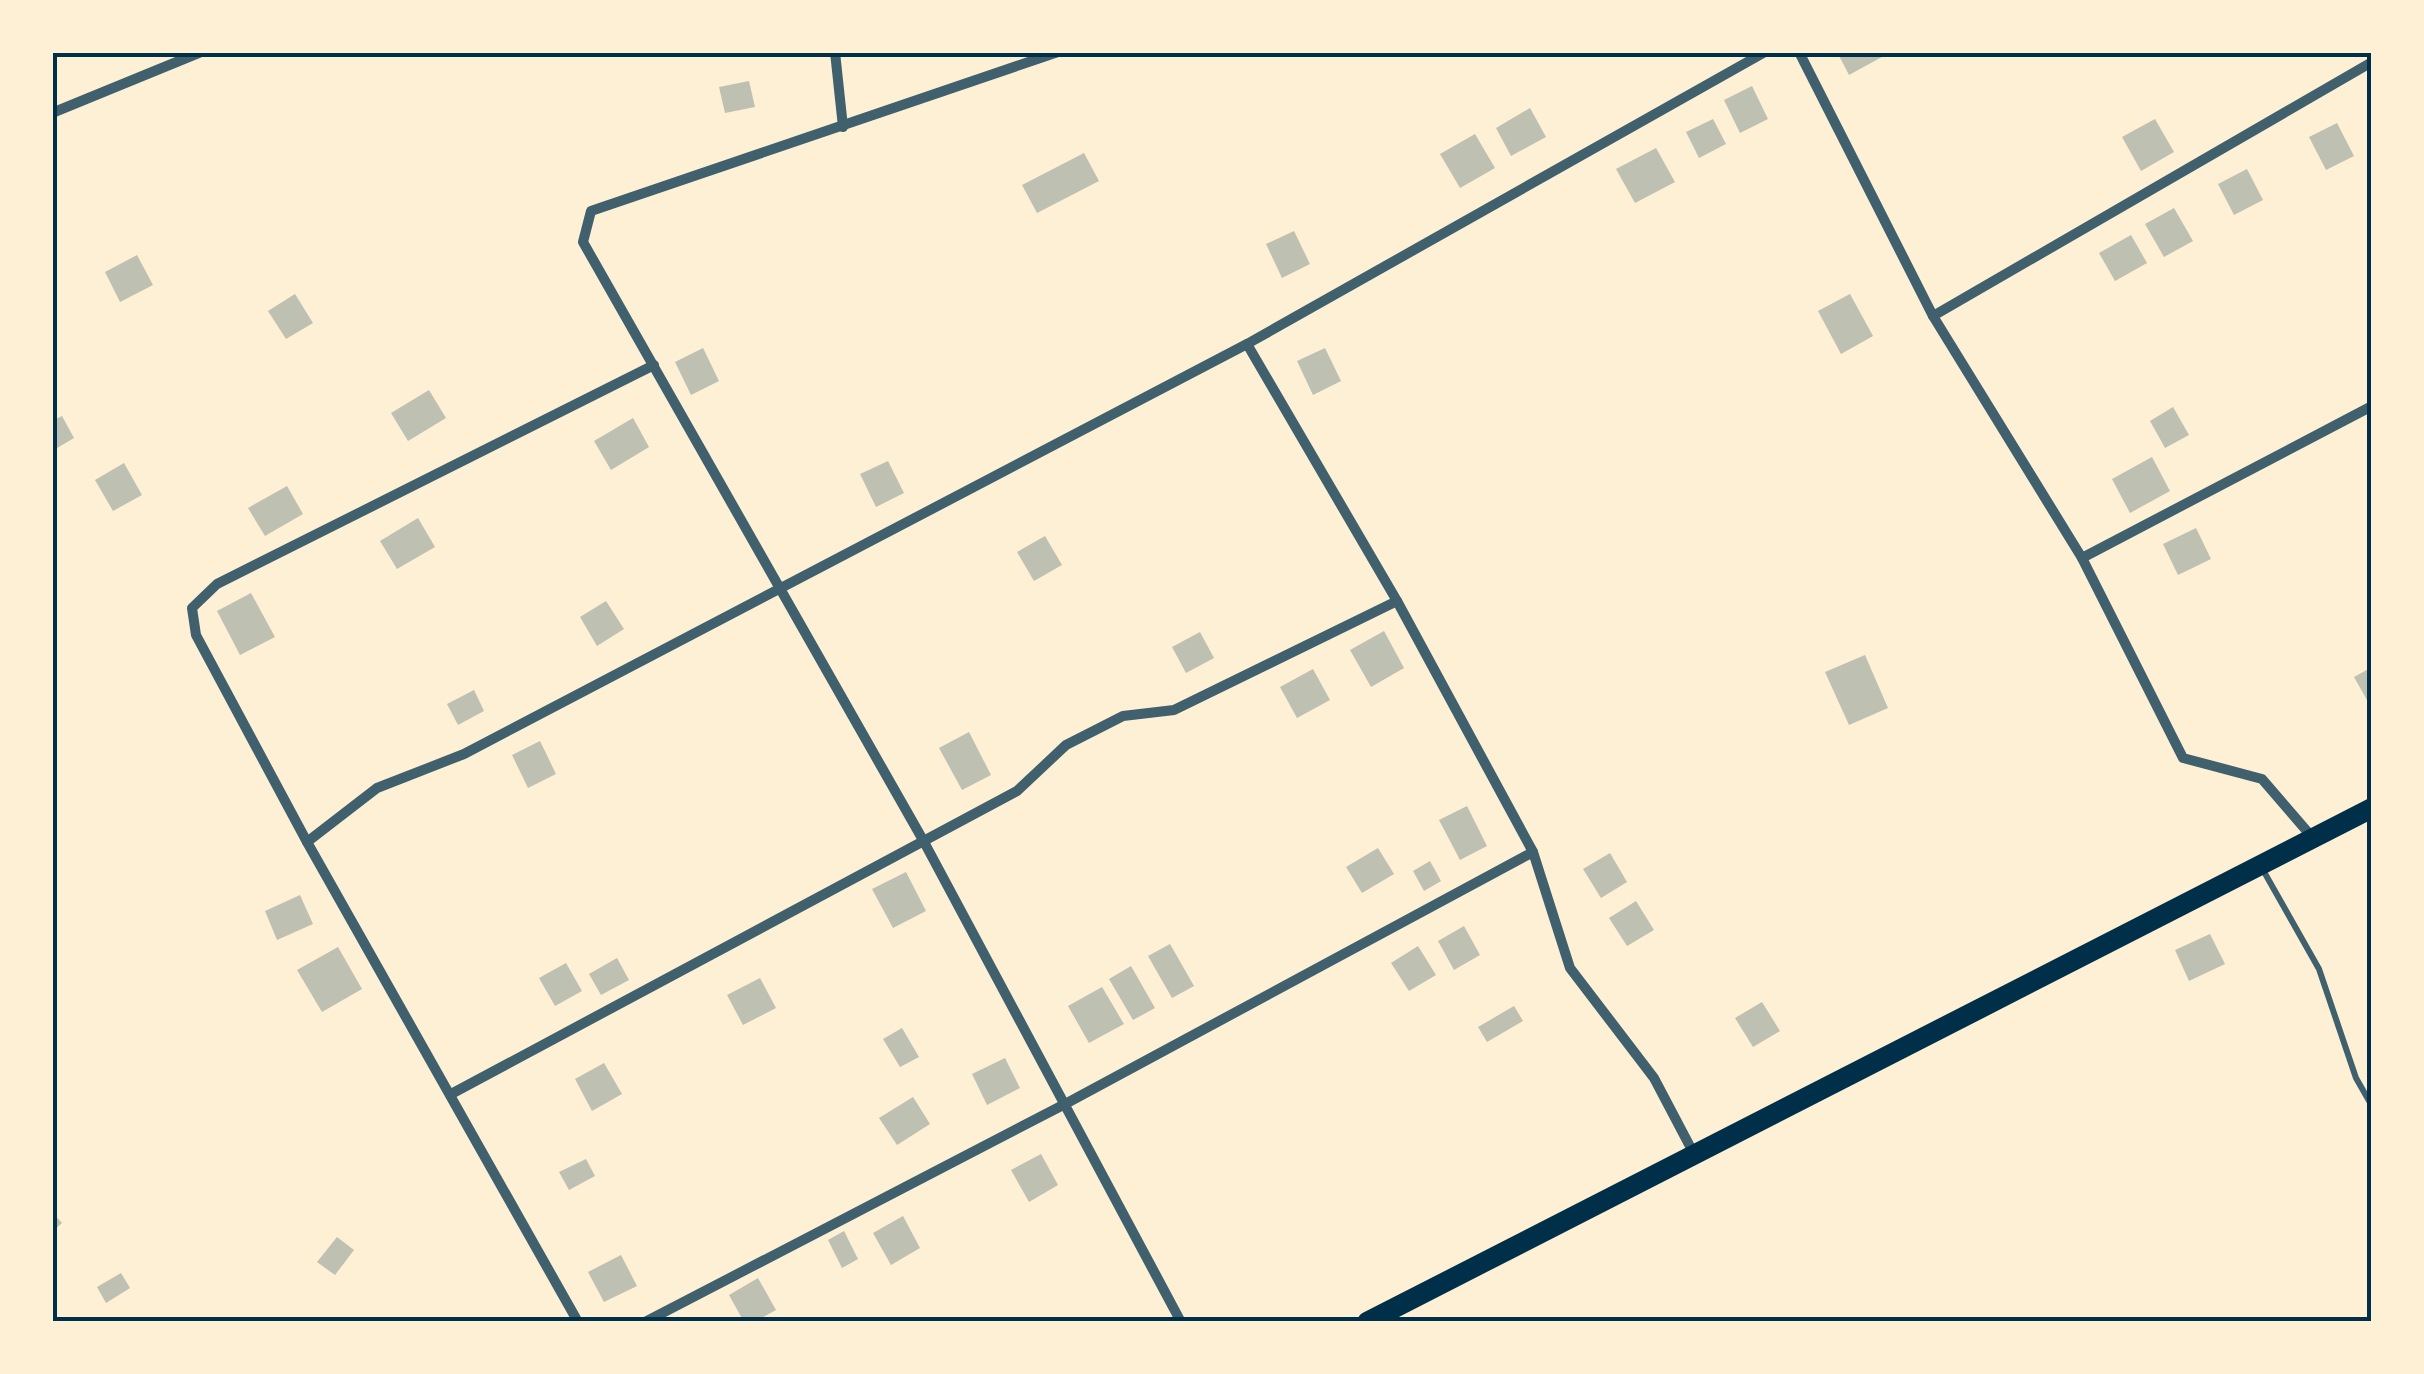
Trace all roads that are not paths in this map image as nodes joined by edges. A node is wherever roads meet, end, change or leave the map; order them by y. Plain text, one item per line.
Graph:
1 (201, 52) edge
2 (836, 52) edge
3 (1058, 52) edge
4 (1764, 52) edge
5 (1799, 52) edge
6 (176, 58) edge
7 (2372, 62) edge
8 (52, 113) edge
9 (843, 127) junction
10 (1933, 316) junction
11 (1247, 344) junction
12 (654, 365) junction
13 (2372, 406) edge
14 (2082, 558) junction
15 (777, 590) junction
16 (1396, 601) junction
17 (2372, 808) edge
18 (2313, 838) junction
19 (923, 840) junction
20 (308, 842) junction
21 (1533, 852) junction
22 (2260, 865) junction
23 (453, 1094) junction
24 (1067, 1103) junction
25 (2372, 1106) edge
26 (1694, 1154) junction
27 (578, 1322) edge
28 (646, 1322) edge
29 (1181, 1322) edge
30 (1367, 1322) edge

1 - 6 street
2 - 9 street
3 - 9 street
4 - 11 street
5 - 10 street
6 - 8 street
7 - 10 street
9 - 12 street
10 - 14 street
11 - 15 street
11 - 16 street
12 - 15 street
12 - 20 street
13 - 14 street
14 - 18 street
15 - 19 street
15 - 20 street
16 - 19 street
16 - 21 street
17 - 18 main road
18 - 22 main road
19 - 23 street
19 - 24 street
20 - 23 street
21 - 24 street
21 - 26 street
22 - 25 lane
22 - 26 main road
23 - 27 street
24 - 28 street
24 - 29 street
26 - 30 main road

